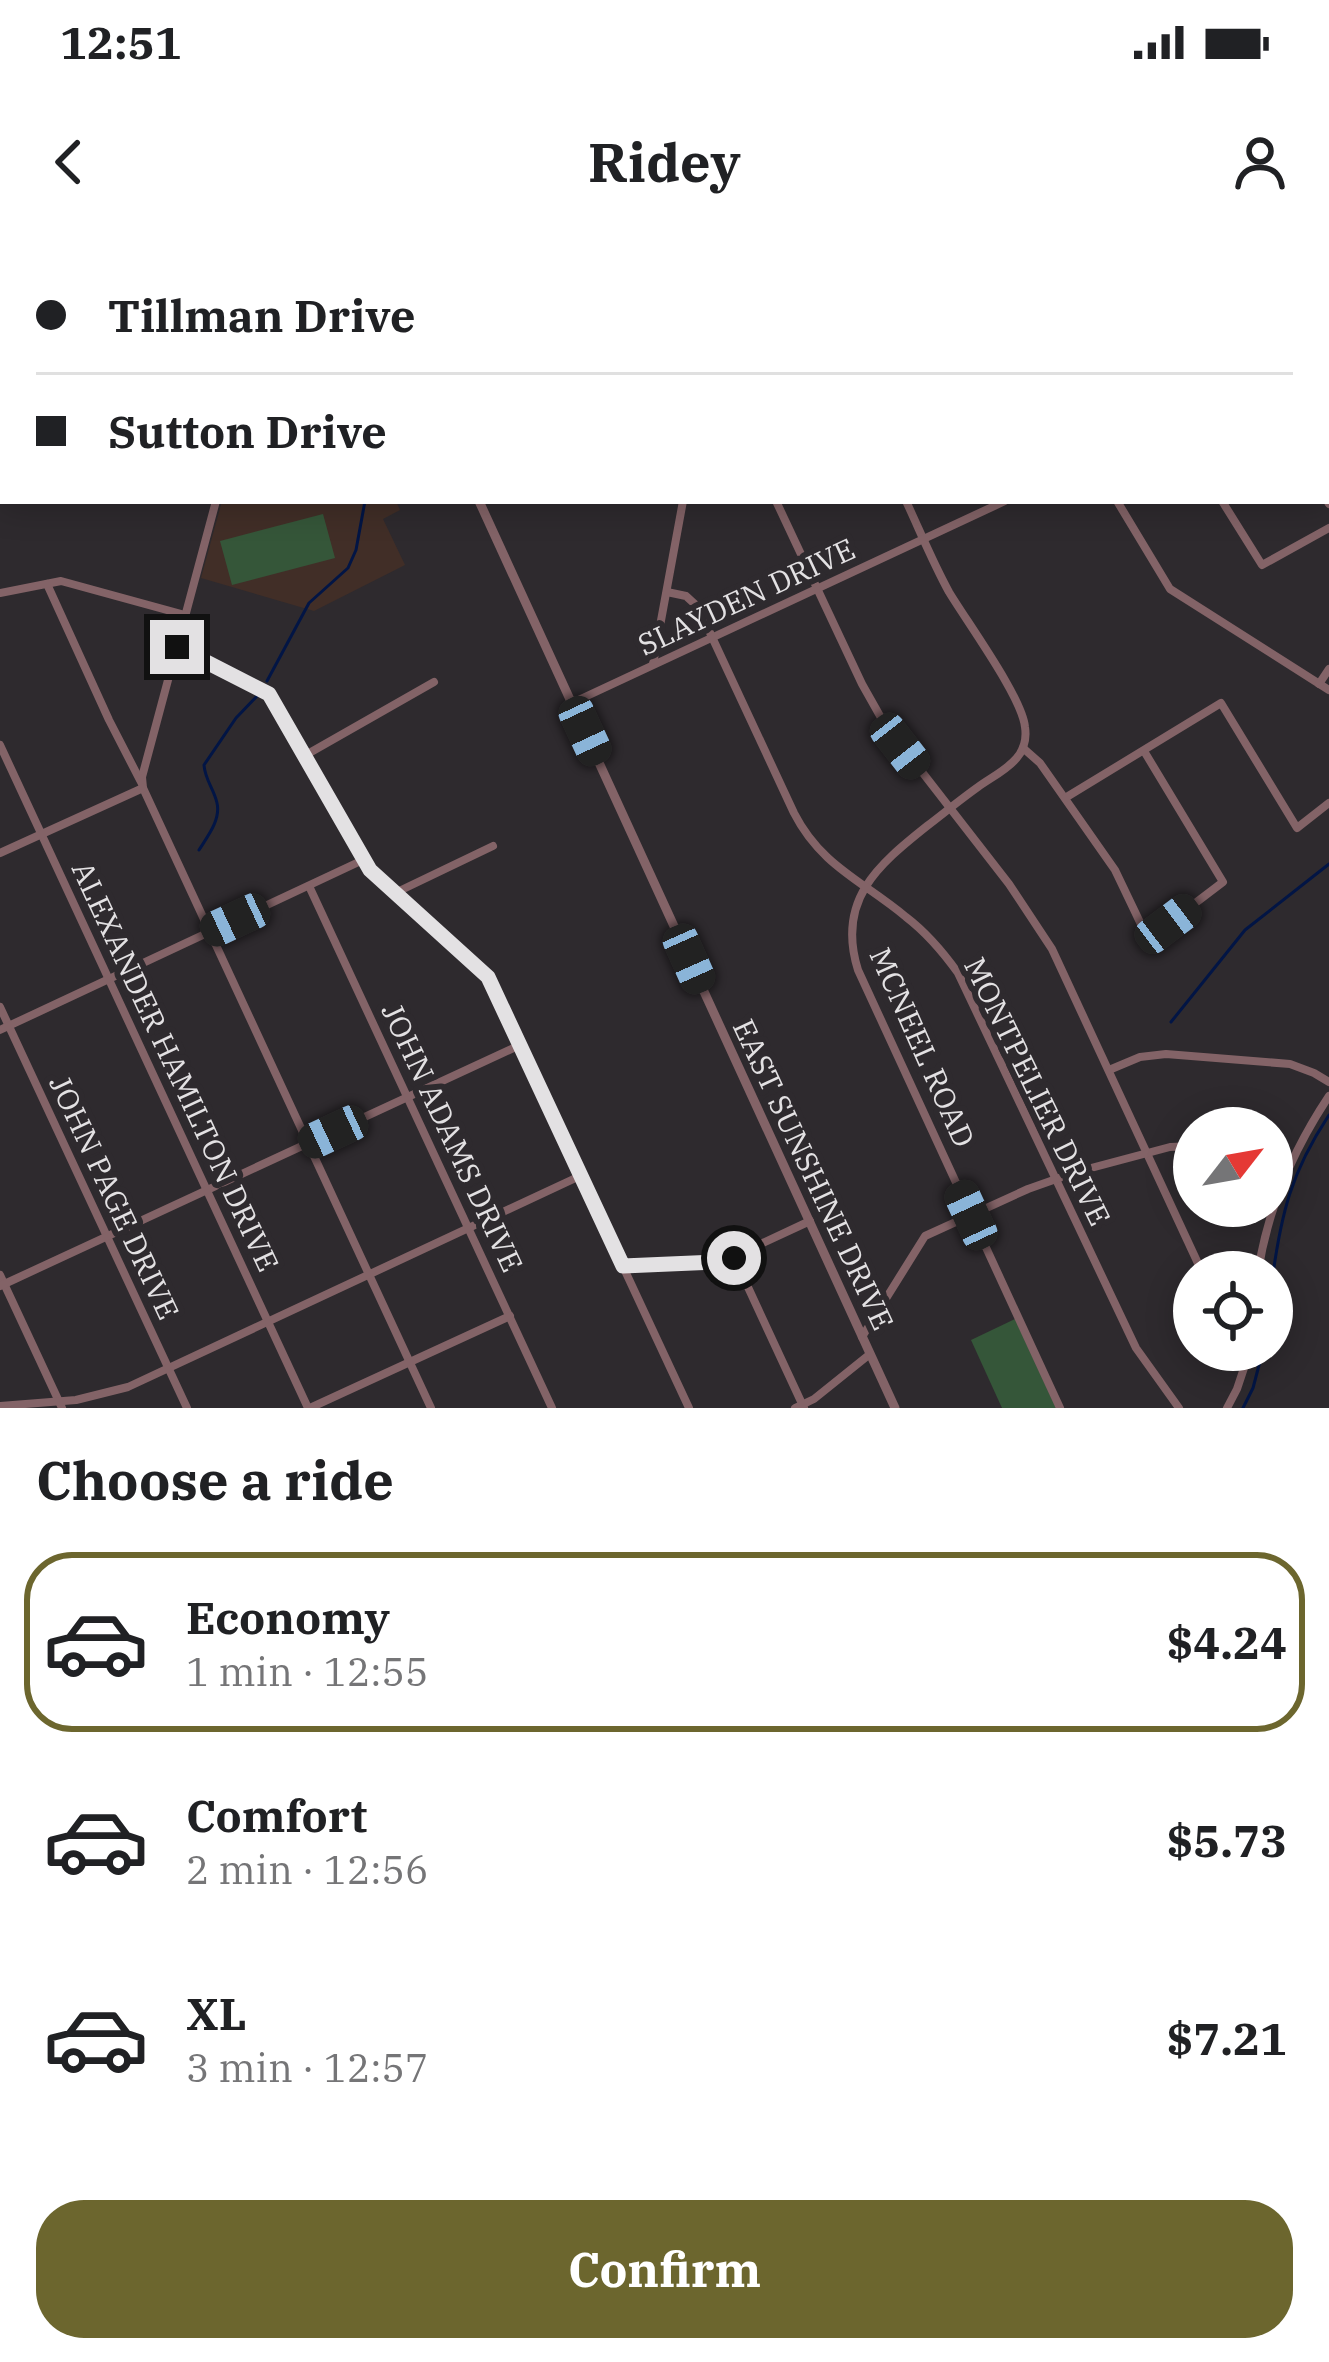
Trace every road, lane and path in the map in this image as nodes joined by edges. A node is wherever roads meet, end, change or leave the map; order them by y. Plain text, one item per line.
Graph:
1 (215, 504) edge
2 (480, 504) edge
3 (682, 504) edge
4 (777, 504) edge
5 (906, 504) edge
6 (999, 504) edge
7 (1119, 504) edge
8 (1224, 504) edge
9 (1329, 528) edge
10 (923, 539) junction
11 (47, 584) junction
12 (818, 589) junction
13 (0, 592) edge
14 (667, 592) junction
15 (185, 615) junction
16 (713, 638) junction
17 (177, 647) junction
18 (652, 666) junction
19 (1329, 669) edge
20 (434, 682) dead end
21 (1319, 685) junction
22 (1329, 691) edge
23 (572, 704) junction
24 (0, 746) edge
25 (1023, 748) junction
26 (1144, 751) junction
27 (304, 756) junction
28 (143, 786) junction
29 (1065, 798) junction
30 (1329, 803) edge
31 (949, 809) junction
32 (42, 834) junction
33 (493, 846) dead end
34 (0, 853) edge
35 (363, 860) junction
36 (309, 886) junction
37 (864, 888) junction
38 (395, 893) junction
39 (210, 932) junction
40 (109, 980) junction
41 (0, 1006) edge
42 (5, 1029) edge
43 (520, 1045) junction
44 (1109, 1070) junction
45 (1329, 1082) edge
46 (1329, 1096) edge
47 (408, 1097) junction
48 (308, 1144) junction
49 (1173, 1147) edge
50 (1147, 1153) junction
51 (1293, 1157) edge
52 (580, 1176) junction
53 (1055, 1179) junction
54 (207, 1190) junction
55 (971, 1215) junction
56 (810, 1221) junction
57 (469, 1227) junction
58 (107, 1236) junction
59 (1192, 1251) edge
60 (734, 1258) junction
61 (623, 1266) junction
62 (369, 1275) junction
63 (1, 1282) edge
64 (510, 1316) junction
65 (268, 1322) junction
66 (862, 1337) junction
67 (870, 1354) junction
68 (409, 1362) junction
69 (169, 1368) junction
70 (1243, 1371) edge
71 (60, 1404) edge
72 (0, 1406) edge
73 (801, 1407) edge
74 (187, 1408) edge
75 (309, 1408) edge
76 (430, 1408) edge
77 (552, 1408) edge
78 (689, 1408) edge
79 (895, 1408) edge
80 (1060, 1408) edge
81 (1179, 1408) edge
82 (1227, 1408) edge

1 - 15 street
2 - 23 street, EAST SUNSHINE DRIVE
3 - 14 street
4 - 12 street
5 - 10 street
6 - 10 street, SLAYDEN DRIVE
7 - 21 street
8 - 9 street
10 - 12 street, SLAYDEN DRIVE
10 - 25 street
11 - 13 street
11 - 15 street
11 - 28 street
12 - 16 street, SLAYDEN DRIVE
12 - 31 street
14 - 16 street, MONTPELIER DRIVE
14 - 18 street
15 - 17 street
16 - 18 street, SLAYDEN DRIVE
16 - 37 street, MONTPELIER DRIVE
17 - 27 street
17 - 28 street
18 - 23 street, SLAYDEN DRIVE
19 - 21 street
20 - 27 street
21 - 22 street
23 - 56 street, EAST SUNSHINE DRIVE
24 - 32 street, ALEXANDER HAMILTON DRIVE
25 - 29 street
25 - 31 street
26 - 29 street
26 - 29 street
26 - 30 street
27 - 35 street
28 - 32 street
28 - 39 street
31 - 37 street
31 - 44 street
32 - 34 street
32 - 40 street, ALEXANDER HAMILTON DRIVE
33 - 38 street
35 - 36 street
35 - 38 street
36 - 39 street
36 - 47 street, JOHN ADAMS DRIVE
37 - 53 street, MONTPELIER DRIVE
37 - 55 street, MCNEEL ROAD
38 - 43 street
39 - 40 street
39 - 48 street
40 - 42 street
40 - 54 street, ALEXANDER HAMILTON DRIVE
41 - 42 street, JOHN PAGE DRIVE
42 - 58 street, JOHN PAGE DRIVE
43 - 47 street
43 - 52 street
44 - 45 street
44 - 50 street
46 - 51 street
47 - 48 street
47 - 57 street, JOHN ADAMS DRIVE
48 - 54 street
48 - 62 street
49 - 50 street
50 - 53 street
50 - 59 street
52 - 57 street
52 - 61 street
53 - 55 street
53 - 81 street, MONTPELIER DRIVE
54 - 58 street
54 - 65 street, ALEXANDER HAMILTON DRIVE
55 - 66 street
55 - 80 street, MCNEEL ROAD
56 - 60 street
56 - 66 street, EAST SUNSHINE DRIVE
57 - 62 street
57 - 64 street, JOHN ADAMS DRIVE
58 - 63 street
58 - 69 street, JOHN PAGE DRIVE
60 - 61 street
60 - 73 street
61 - 78 street
62 - 65 street
62 - 68 street
63 - 71 street
64 - 68 street
64 - 77 street, JOHN ADAMS DRIVE
65 - 69 street
65 - 75 street, ALEXANDER HAMILTON DRIVE
66 - 67 street, EAST SUNSHINE DRIVE
67 - 73 street
67 - 79 street, EAST SUNSHINE DRIVE
68 - 75 street
68 - 76 street
69 - 71 street
69 - 74 street, JOHN PAGE DRIVE
70 - 82 street
71 - 72 street

